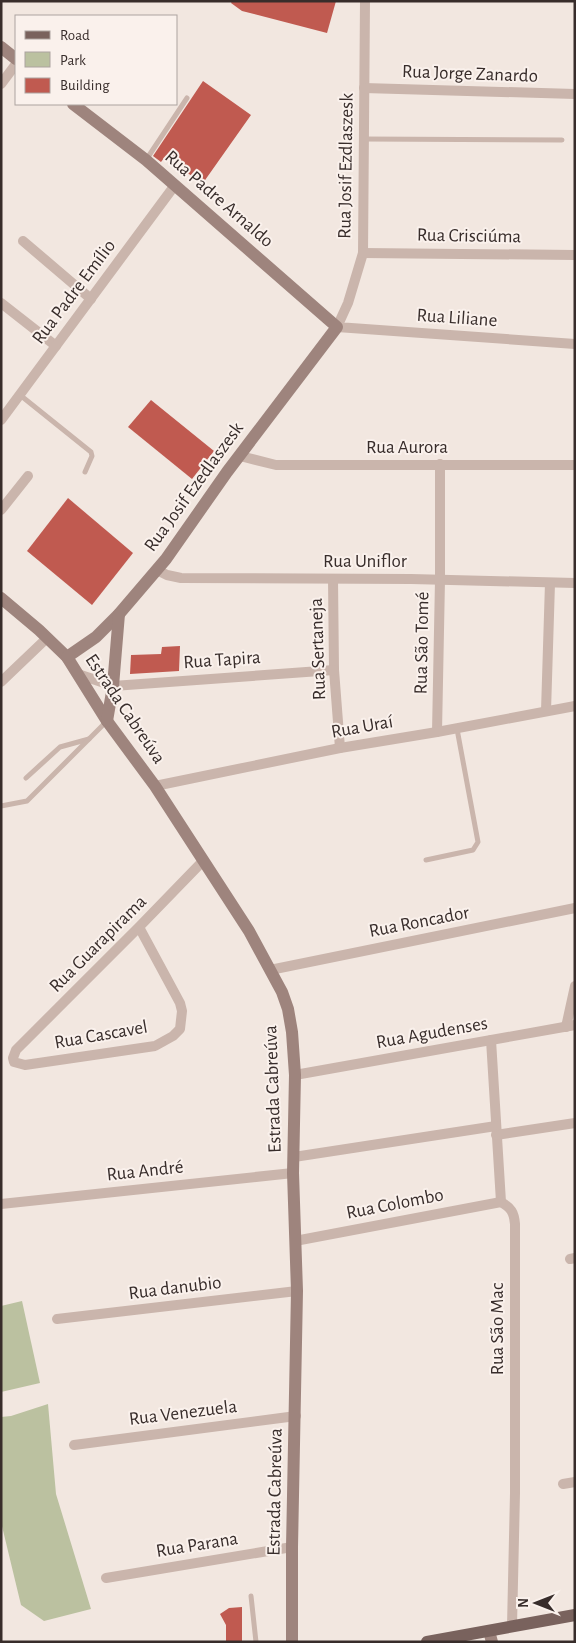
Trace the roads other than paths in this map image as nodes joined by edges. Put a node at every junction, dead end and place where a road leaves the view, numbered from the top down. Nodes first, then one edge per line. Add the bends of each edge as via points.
1 (364, 1) edge
2 (1, 47) edge
3 (15, 58) edge
4 (15, 65) edge
5 (1, 84) edge
6 (364, 88) junction
7 (575, 94) edge
8 (187, 98) dead end
9 (74, 105) edge
10 (363, 139) junction
11 (562, 140) dead end
12 (146, 160) junction
13 (176, 185) junction
14 (22, 241) dead end
15 (363, 253) junction
16 (575, 255) edge
17 (91, 299) junction
18 (1, 303) edge
19 (337, 327) junction
20 (575, 344) edge
21 (56, 346) junction
22 (20, 395) junction
23 (5, 407) edge
24 (1, 420) edge
25 (240, 456) junction
26 (440, 464) junction
27 (575, 466) edge
28 (85, 472) dead end
29 (28, 476) dead end
30 (1, 510) edge
31 (157, 570) junction
32 (333, 579) junction
33 (440, 580) junction
34 (550, 583) junction
35 (575, 583) edge
36 (1, 598) edge
37 (119, 614) junction
38 (47, 638) junction
39 (68, 657) junction
40 (334, 670) junction
41 (78, 674) junction
42 (1, 682) edge
43 (113, 686) junction
44 (575, 707) edge
45 (546, 711) junction
46 (107, 721) junction
47 (456, 728) junction
48 (437, 732) junction
49 (89, 739) junction
50 (340, 748) junction
51 (26, 778) dead end
52 (155, 786) junction
53 (1, 806) edge
54 (426, 860) dead end
55 (203, 861) junction
56 (575, 908) edge
57 (140, 927) junction
58 (270, 970) junction
59 (575, 986) edge
60 (570, 1026) edge
61 (491, 1040) junction
62 (16, 1050) joint
63 (295, 1075) junction
64 (575, 1123) edge
65 (496, 1131) junction
66 (294, 1157) junction
67 (293, 1173) junction
68 (501, 1202) junction
69 (1, 1204) edge
70 (295, 1241) junction
71 (297, 1291) junction
72 (57, 1319) dead end
73 (296, 1416) junction
74 (74, 1445) dead end
75 (575, 1482) edge
76 (564, 1484) dead end
77 (292, 1547) junction
78 (106, 1578) dead end
79 (251, 1596) dead end
80 (575, 1615) edge
81 (512, 1626) junction
82 (490, 1637) edge
83 (256, 1642) edge
84 (292, 1642) edge
85 (427, 1642) edge

1 - 6 street, Rua Josif Ezdlaszesk
2 - 3 main road
4 - 5 street
6 - 7 street, Rua Jorge Zanardo
6 - 10 street, Rua Josif Ezdlaszesk
8 - 12 lane
9 - 12 main road, Rua Padre Arnaldo
10 - 11 lane
10 - 15 street, Rua Josif Ezdlaszesk
12 - 13 main road, Rua Padre Arnaldo
13 - 17 street, Rua Padre Emílio
13 - 19 main road, Rua Padre Arnaldo
14 - 17 street
15 - 16 street, Rua Crisciúma
15 - 19 street, Rua Josif Ezdlaszesk
17 - 21 street, Rua Padre Emílio
18 - 21 street
19 - 20 street, Rua Liliane
19 - 25 main road, Rua Josif Ezedlaszesk
21 - 22 street, Rua Padre Emílio
22 - 23 street, Rua Padre Emílio
22 - 28 lane via 91,452
23 - 24 street, Rua Padre Emílio
25 - 26 street, Rua Aurora via 276,465
25 - 31 main road, Rua Josif Ezedlaszesk
26 - 27 street, Rua Aurora
26 - 33 street, Rua São Tomé
29 - 30 street
31 - 32 street, Rua Uniflor via 167,576 181,578
31 - 37 main road, Rua Josif Ezedlaszesk
32 - 33 street, Rua Uniflor
32 - 40 street, Rua Sertaneja
33 - 34 street, Rua Uniflor
33 - 48 street, Rua São Tomé
34 - 35 street, Rua Uniflor
34 - 45 street
36 - 38 main road, Estrada Cabreúva
37 - 39 main road, Rua Josif Ezedlaszesk via 96,637
37 - 43 main road
38 - 39 main road, Estrada Cabreúva
38 - 42 street
39 - 41 main road, Estrada Cabreúva
40 - 43 street, Rua Tapira
40 - 50 street, Rua Sertaneja
41 - 43 street
41 - 46 main road, Estrada Cabreúva
43 - 46 main road
44 - 45 street, Rua Uraí
45 - 47 street, Rua Uraí
46 - 49 lane
46 - 52 main road, Estrada Cabreúva
47 - 48 street, Rua Uraí
47 - 54 lane via 478,842 474,850
48 - 50 street, Rua Uraí
49 - 51 lane via 60,747
49 - 53 lane via 27,801
50 - 52 street, Rua Uraí
52 - 55 main road, Estrada Cabreúva
55 - 57 street, Rua Guarapirama
55 - 58 main road, Estrada Cabreúva
56 - 58 street, Rua Roncador
57 - 62 street, Rua Guarapirama
57 - 62 street, Rua Cascavel via 180,1003 182,1020 174,1036 155,1046 25,1065 14,1062
58 - 63 main road, Estrada Cabreúva via 288,1008
59 - 60 street
60 - 61 street, Rua Agudenses
61 - 63 street, Rua Agudenses
61 - 65 street
63 - 66 main road, Estrada Cabreúva
64 - 65 street
65 - 66 street
65 - 68 street
66 - 67 main road, Estrada Cabreúva
67 - 69 street, Rua André
67 - 70 main road, Estrada Cabreúva
68 - 70 street, Rua Colombo
68 - 81 street, Rua São Mac via 514,1213 515,1224
70 - 71 main road, Estrada Cabreúva
71 - 72 street, Rua danubio
71 - 73 main road, Estrada Cabreúva
73 - 74 street, Rua Venezuela
73 - 77 main road, Estrada Cabreúva
75 - 76 street
77 - 78 street, Rua Parana
77 - 84 main road, Estrada Cabreúva
79 - 83 lane
80 - 81 main road
81 - 82 main road
82 - 85 main road

